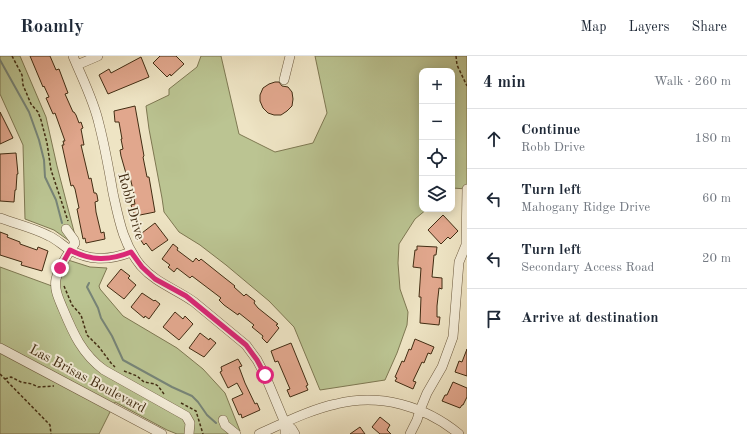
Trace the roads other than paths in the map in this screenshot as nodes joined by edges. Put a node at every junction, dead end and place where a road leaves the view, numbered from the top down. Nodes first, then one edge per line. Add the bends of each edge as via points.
1 (98, 56) edge
2 (290, 56) edge
3 (75, 60) edge
4 (284, 80) dead end
5 (467, 189) edge
6 (0, 218) edge
7 (68, 226) road end
8 (70, 250) junction
9 (131, 252) junction
10 (0, 348) edge
11 (420, 410) junction
12 (223, 420) dead end
13 (285, 423) junction
14 (162, 434) edge
15 (189, 434) edge
16 (236, 434) edge
17 (259, 434) edge
18 (286, 434) edge
19 (295, 434) edge
20 (410, 434) edge
21 (459, 434) edge

1 - 3 street
2 - 4 street
3 - 9 street, Robb Drive via 97,116 119,222
5 - 11 street via 466,245 460,262 453,337
6 - 8 street via 44,233
7 - 8 street via 75,243
8 - 9 street via 83,256 101,259 115,258
8 - 15 street via 56,280 57,294 75,338 85,352 112,375 186,416 190,424
9 - 13 street, Robb Drive via 155,279 186,296 251,351 265,375
10 - 14 street, Las Brisas Boulevard
11 - 13 street via 385,401 352,401 323,408
11 - 20 street
11 - 21 street via 436,417
12 - 16 street
13 - 17 street
13 - 18 street, Robb Drive
13 - 19 street, Robb Drive

